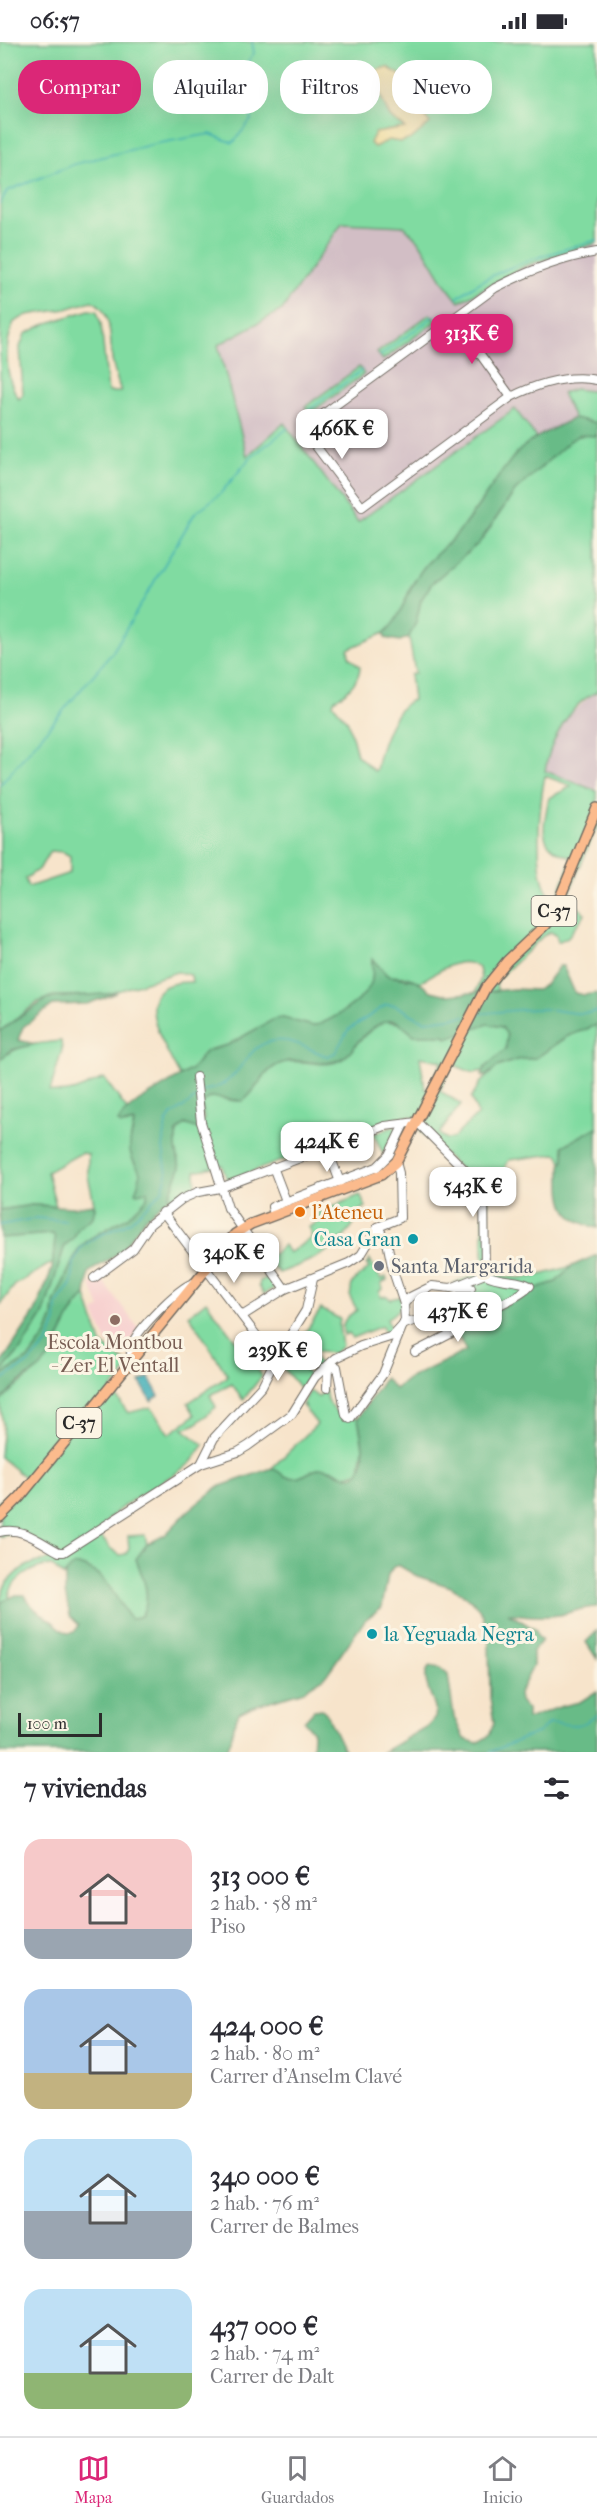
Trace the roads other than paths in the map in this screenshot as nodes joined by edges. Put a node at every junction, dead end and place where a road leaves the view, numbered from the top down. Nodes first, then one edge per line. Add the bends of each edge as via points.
1 (597, 252) edge
2 (454, 318) junction
3 (597, 380) edge
4 (511, 397) junction
5 (597, 808) edge
6 (196, 1077) dead end
7 (419, 1118) junction
8 (404, 1124) junction
9 (411, 1133) junction
10 (327, 1148) junction
11 (396, 1162) junction
12 (273, 1167) junction
13 (340, 1182) junction
14 (220, 1188) junction
15 (286, 1201) junction
16 (164, 1212) junction
17 (274, 1215) junction
18 (378, 1227) junction
19 (242, 1228) junction
20 (206, 1268) junction
21 (485, 1274) junction
22 (94, 1278) dead end
23 (313, 1279) junction
24 (451, 1288) junction
25 (471, 1288) dead end
26 (285, 1289) junction
27 (404, 1304) junction
28 (485, 1313) junction
29 (242, 1316) junction
30 (403, 1325) junction
31 (415, 1352) dead end
32 (275, 1360) junction
33 (326, 1368) junction
34 (327, 1388) dead end
35 (201, 1464) junction
36 (0, 1517) edge
37 (0, 1532) edge

1 - 2 street via 523,273
2 - 4 street
2 - 4 street via 303,429 362,507
3 - 4 street via 561,379
5 - 7 main road, C-37 via 554,912 499,969 481,994
6 - 14 street via 201,1122
7 - 8 street
7 - 9 main road, C-37
7 - 21 street via 484,1189
8 - 9 street
8 - 10 street via 385,1126
8 - 13 street via 383,1163
9 - 11 main road, C-37
10 - 12 street
10 - 13 street
11 - 17 main road, C-37 via 369,1180
11 - 18 street via 400,1218
12 - 14 street
12 - 15 street
13 - 15 street
14 - 16 street via 198,1192
14 - 19 street
15 - 17 street via 272,1207
16 - 20 street
16 - 22 street via 143,1232 134,1249
17 - 19 main road, C-37
18 - 23 street via 361,1255
18 - 27 street via 387,1242
19 - 20 main road, C-37
19 - 26 street
20 - 29 street
20 - 36 main road, C-37
21 - 24 street
21 - 28 street via 530,1286
23 - 26 street
23 - 32 street via 306,1310
24 - 25 street
24 - 27 street via 432,1286
26 - 29 street
27 - 30 street
28 - 30 street via 436,1316
28 - 31 street
29 - 32 street
30 - 33 street via 393,1336 349,1351
30 - 33 street via 383,1374 350,1419 337,1367
32 - 35 street via 262,1386 214,1438
33 - 34 street
33 - 35 street via 307,1388 292,1414 238,1452
35 - 37 street via 64,1552 22,1532

